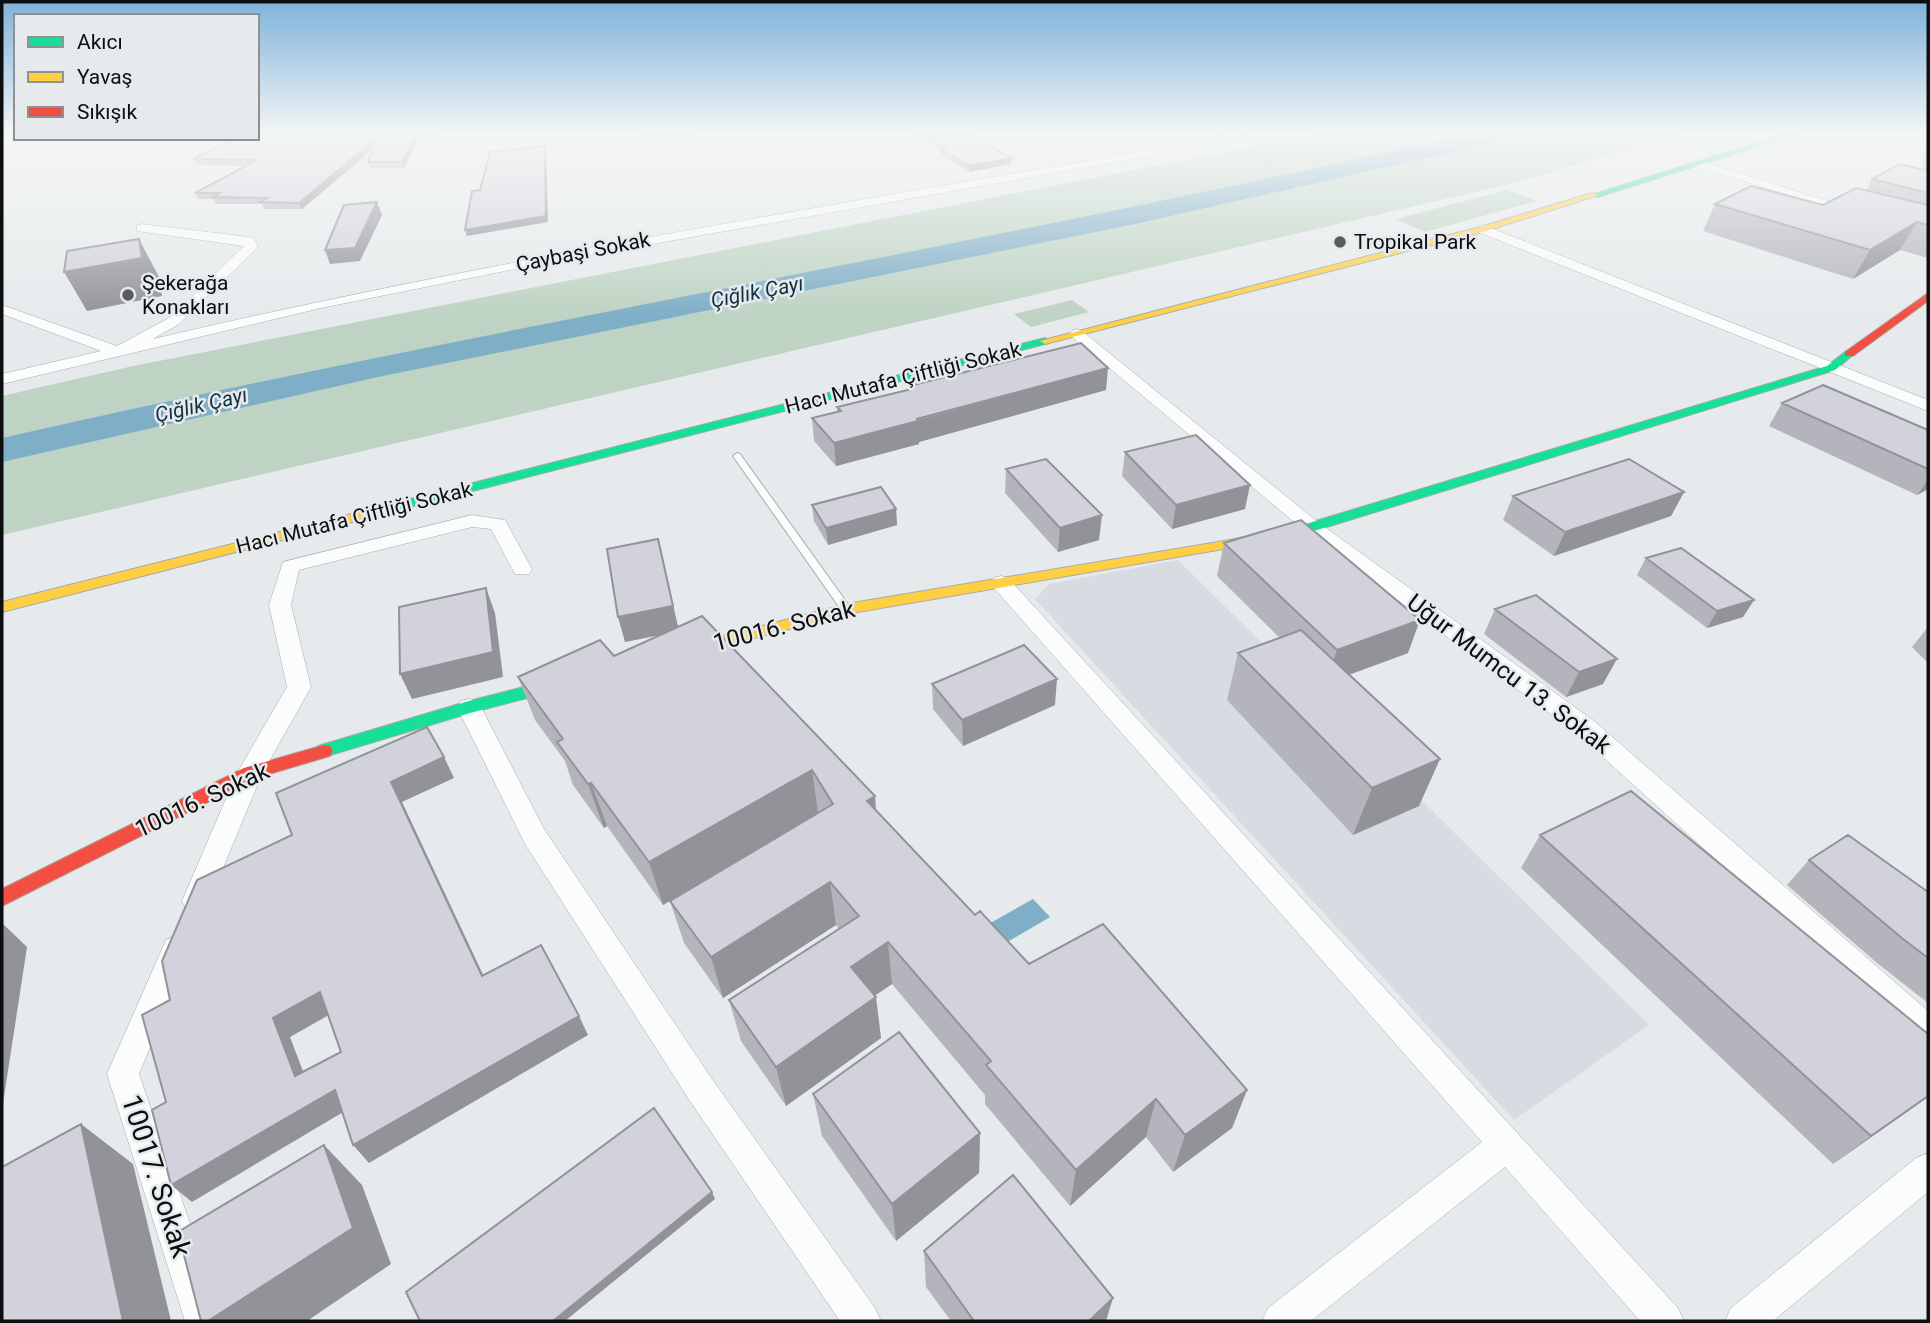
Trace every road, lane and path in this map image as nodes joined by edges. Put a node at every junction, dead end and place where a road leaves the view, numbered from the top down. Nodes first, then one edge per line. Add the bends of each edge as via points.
1 (916, 194) edge
2 (1600, 194) edge
3 (1797, 194) edge
4 (1867, 215) edge
5 (142, 228) dead end
6 (1483, 229) junction
7 (1928, 296) edge
8 (2, 309) edge
9 (1077, 334) junction
10 (118, 352) junction
11 (1831, 368) junction
12 (2, 379) edge
13 (1928, 407) edge
14 (737, 456) dead end
15 (1312, 527) junction
16 (290, 566) joint
17 (522, 569) dead end
18 (1001, 583) junction
19 (2, 607) edge
20 (846, 609) junction
21 (671, 655) edge
22 (577, 679) edge
23 (469, 707) junction
24 (250, 773) junction
25 (2, 898) edge
26 (1928, 1031) edge
27 (1506, 1145) junction
28 (1928, 1170) edge
29 (205, 1321) edge
30 (862, 1321) edge
31 (1281, 1321) edge
32 (1665, 1321) edge
33 (1744, 1321) edge

1 - 10 street, Çaybaşi Sokak via 545,259 321,304
2 - 6 street, Hacı Mutafa Çiftliği Sokak
3 - 4 street
5 - 10 street via 249,241 251,247 174,321
6 - 9 street, Hacı Mutafa Çiftliği Sokak
6 - 11 street
7 - 11 street, 10016. Sokak
8 - 10 street
9 - 15 street, Uğur Mumcu 13. Sokak
9 - 19 street, Hacı Mutafa Çiftliği Sokak
10 - 12 street, Çaybaşi Sokak
11 - 13 street
11 - 15 street, 10016. Sokak
14 - 20 lane
15 - 18 street, 10016. Sokak
15 - 26 street, Uğur Mumcu 13. Sokak via 1585,727
16 - 17 street via 472,521 499,524
16 - 24 street, 10017. Sokak via 280,605 299,687
18 - 20 street, 10016. Sokak
18 - 27 street
20 - 21 street, 10016. Sokak
22 - 23 street, 10016. Sokak
23 - 24 street, 10016. Sokak
23 - 30 street via 534,836 701,1090
24 - 25 street, 10016. Sokak
24 - 29 street, 10017. Sokak via 123,1074
27 - 31 street
27 - 32 street
28 - 33 street

